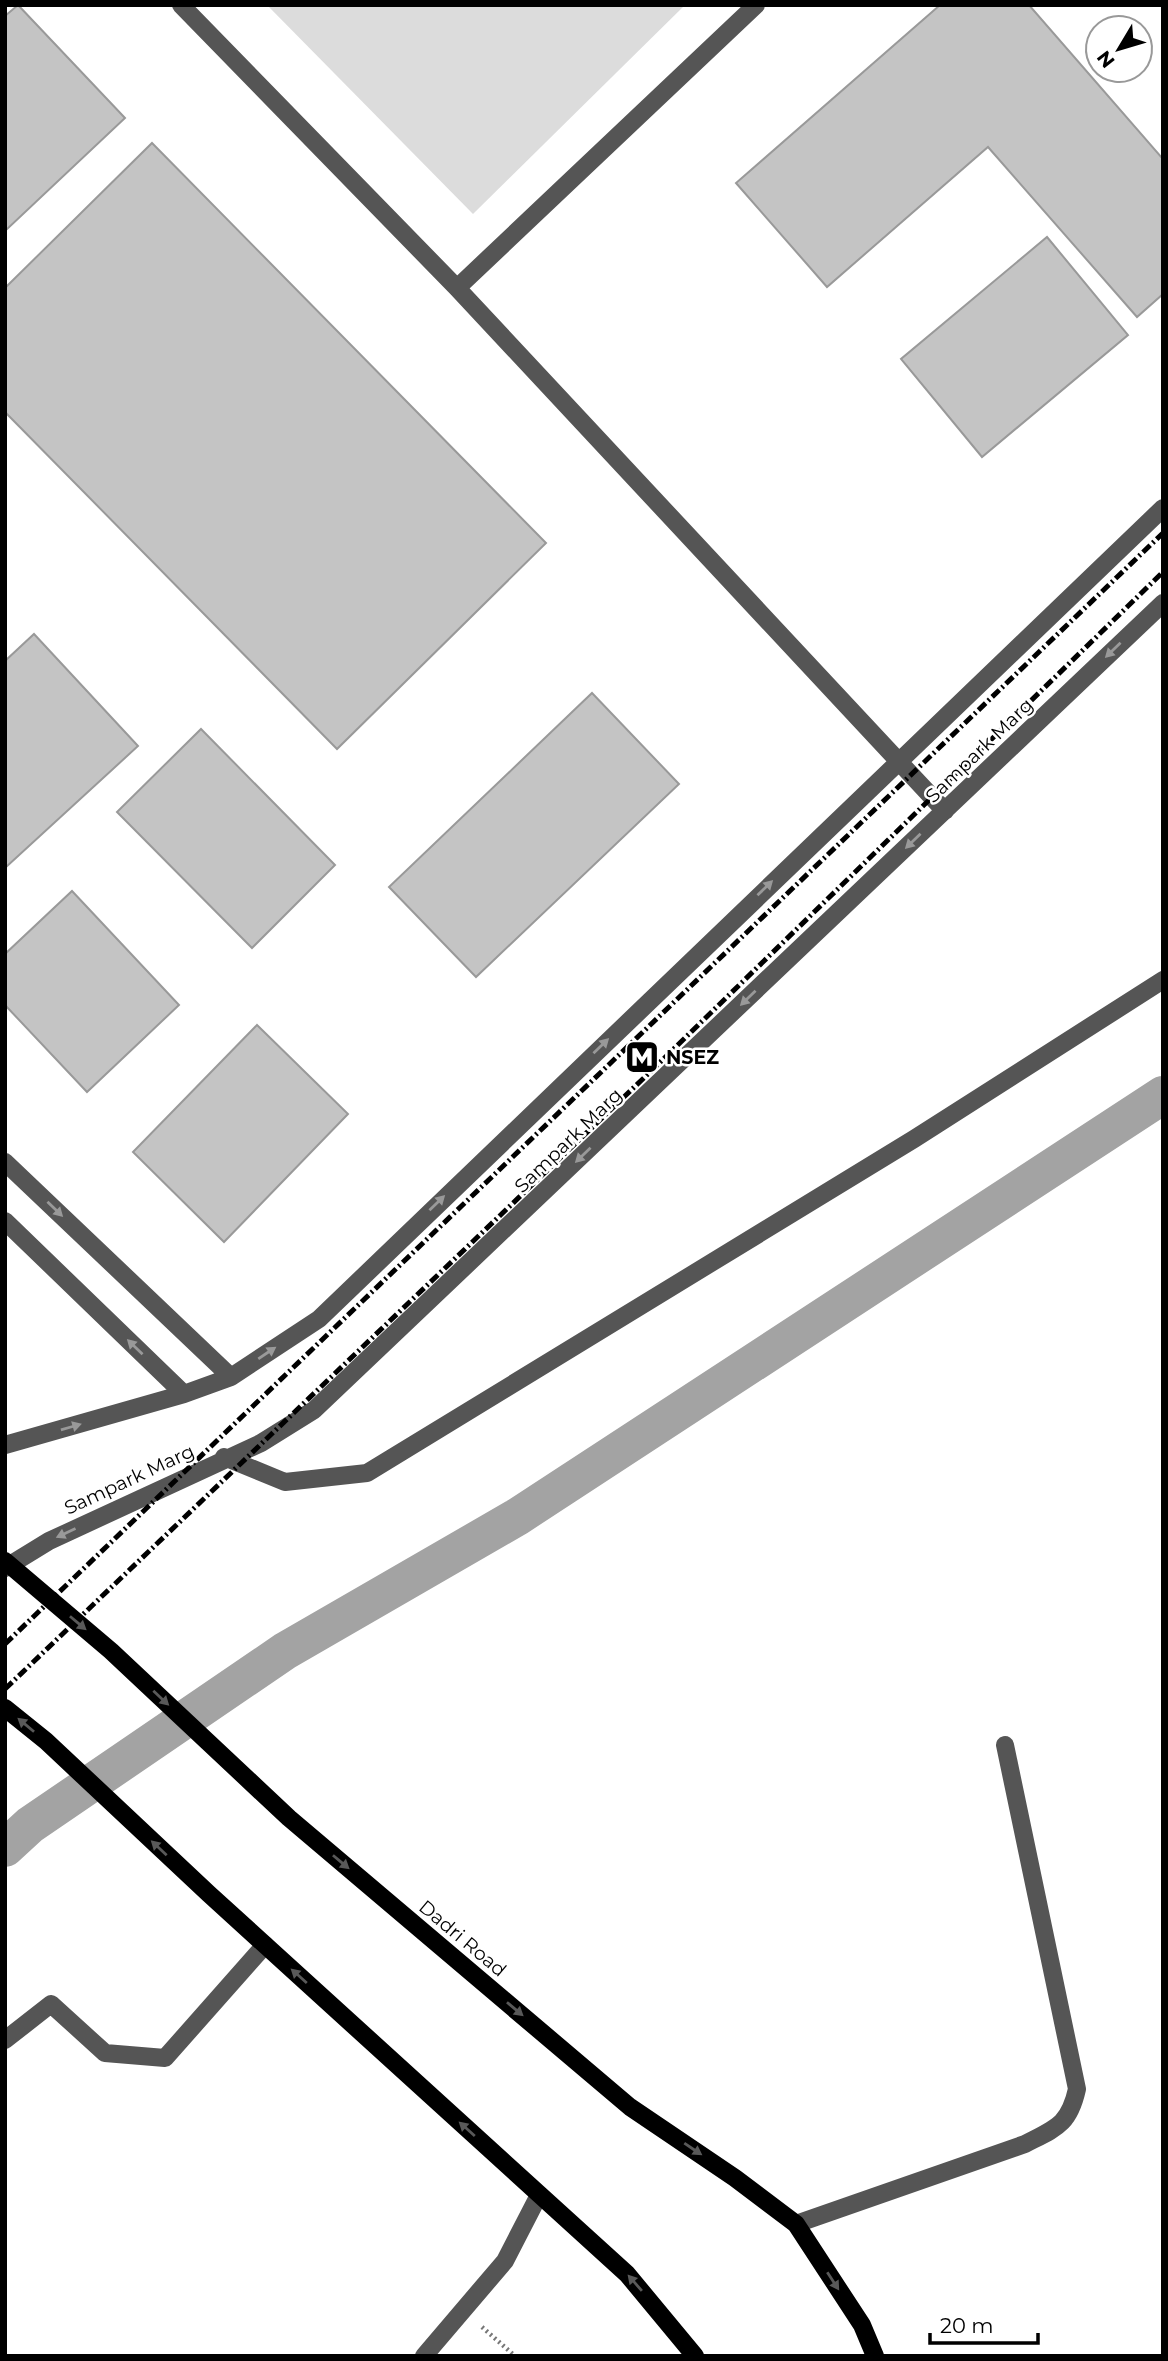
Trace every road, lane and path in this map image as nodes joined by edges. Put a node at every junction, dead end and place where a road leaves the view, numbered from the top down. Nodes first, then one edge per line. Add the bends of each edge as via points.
1 (181, 5) edge
2 (756, 5) edge
3 (457, 288) junction
4 (1163, 508) edge
5 (1163, 603) edge
6 (896, 761) junction
7 (945, 811) junction
8 (1163, 980) edge
9 (5, 1162) edge
10 (5, 1221) edge
11 (231, 1377) junction
12 (184, 1394) junction
13 (5, 1446) edge
14 (225, 1457) junction
15 (6, 1564) edge
16 (5, 1708) edge
17 (1005, 1745) dead end
18 (264, 1945) junction
19 (5, 2040) edge
20 (539, 2195) junction
21 (796, 2224) junction
22 (463, 2310) junction
23 (424, 2356) edge
24 (515, 2356) edge
25 (695, 2356) edge
26 (875, 2356) edge

1 - 3 street
2 - 3 street
3 - 6 street
4 - 6 street
5 -> 7 street, Sampark Marg
6 - 7 street
11 -> 6 street via 319,1319
7 -> 14 street, Sampark Marg via 314,1410 261,1443
8 - 14 street via 914,1139 368,1473 285,1482
9 -> 11 street
12 -> 10 street
11 - 12 street
13 -> 12 street
14 -> 15 street, Sampark Marg
15 -> 21 main road, Dadri Road via 111,1651 289,1818 630,2106
18 -> 16 main road
17 - 21 street via 1077,2089 1071,2113 1057,2127 1025,2144
18 - 19 street via 165,2058 105,2053 51,2004
20 -> 18 main road
20 - 22 street via 505,2261
25 -> 20 main road via 627,2274
21 -> 26 main road, Dadri Road via 862,2325
22 - 23 street
22 - 24 path

